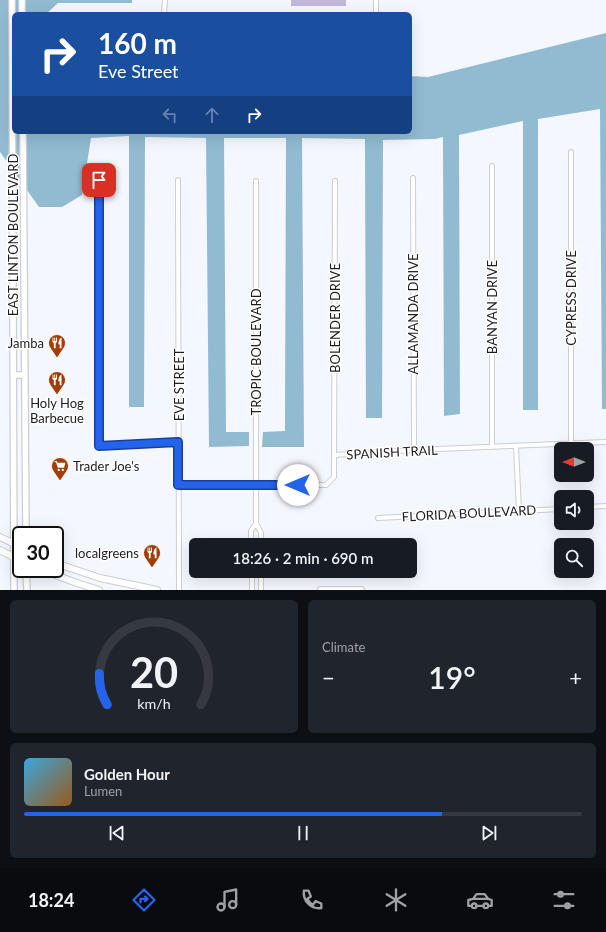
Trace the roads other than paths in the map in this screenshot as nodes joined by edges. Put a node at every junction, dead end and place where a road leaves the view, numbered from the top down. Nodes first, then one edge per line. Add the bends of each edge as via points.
1 (12, 0) edge
2 (22, 0) edge
3 (164, 0) edge
4 (376, 0) edge
5 (12, 12) edge
6 (22, 12) edge
7 (164, 12) edge
8 (376, 12) edge
9 (13, 134) edge
10 (23, 134) edge
11 (571, 152) dead end
12 (492, 166) dead end
13 (413, 178) dead end
14 (99, 180) dead end
15 (178, 180) dead end
16 (256, 181) dead end
17 (335, 181) dead end
18 (13, 375) junction
19 (25, 375) junction
20 (178, 442) junction
21 (571, 442) edge
22 (606, 442) edge
23 (594, 443) edge
24 (554, 445) edge
25 (516, 446) junction
26 (492, 447) junction
27 (414, 450) junction
28 (334, 456) junction
29 (178, 485) junction
30 (256, 485) junction
31 (606, 506) edge
32 (594, 507) edge
33 (554, 509) edge
34 (519, 511) junction
35 (378, 518) dead end
36 (256, 522) junction
37 (14, 526) edge
38 (26, 526) edge
39 (0, 537) edge
40 (251, 538) edge
41 (261, 538) edge
42 (12, 543) edge
43 (0, 550) edge
44 (12, 556) edge
45 (64, 565) edge
46 (14, 578) edge
47 (26, 578) edge
48 (63, 578) edge
49 (252, 578) edge
50 (261, 578) edge
51 (14, 590) edge
52 (27, 590) edge
53 (99, 590) edge
54 (157, 590) edge
55 (179, 590) edge
56 (252, 590) edge
57 (261, 590) edge
58 (321, 590) edge
59 (361, 590) edge

1 - 5 main road, EAST LINTON BOULEVARD
2 - 6 main road
3 - 7 street
4 - 8 street
9 - 18 main road, EAST LINTON BOULEVARD
10 - 19 main road, EAST LINTON BOULEVARD
11 - 21 street, CYPRESS DRIVE
12 - 26 street, BANYAN DRIVE
13 - 27 street, ALLAMANDA DRIVE
14 - 20 street via 99,446
15 - 20 street, EVE STREET
16 - 30 street, TROPIC BOULEVARD
17 - 28 street, BOLENDER DRIVE
18 - 19 main road
18 - 37 main road, EAST LINTON BOULEVARD
19 - 38 main road, EAST LINTON BOULEVARD
20 - 29 street, EVE STREET
22 - 23 street, SPANISH TRAIL
24 - 25 street, SPANISH TRAIL
25 - 26 street, SPANISH TRAIL
25 - 34 street
26 - 27 street, SPANISH TRAIL
27 - 28 street, SPANISH TRAIL
28 - 30 street, SPANISH TRAIL via 334,477 326,485
29 - 30 street, SPANISH TRAIL
29 - 55 street, EVE STREET
30 - 36 street, TROPIC BOULEVARD
31 - 32 street
33 - 34 street, FLORIDA BOULEVARD
34 - 35 street, FLORIDA BOULEVARD
36 - 40 street, TROPIC BOULEVARD via 251,531
36 - 41 street, TROPIC BOULEVARD
39 - 42 main road
43 - 44 main road
45 - 54 main road via 100,578
46 - 51 main road, EAST LINTON BOULEVARD
47 - 52 main road
48 - 53 main road
49 - 56 street
50 - 57 street
58 - 59 main road

